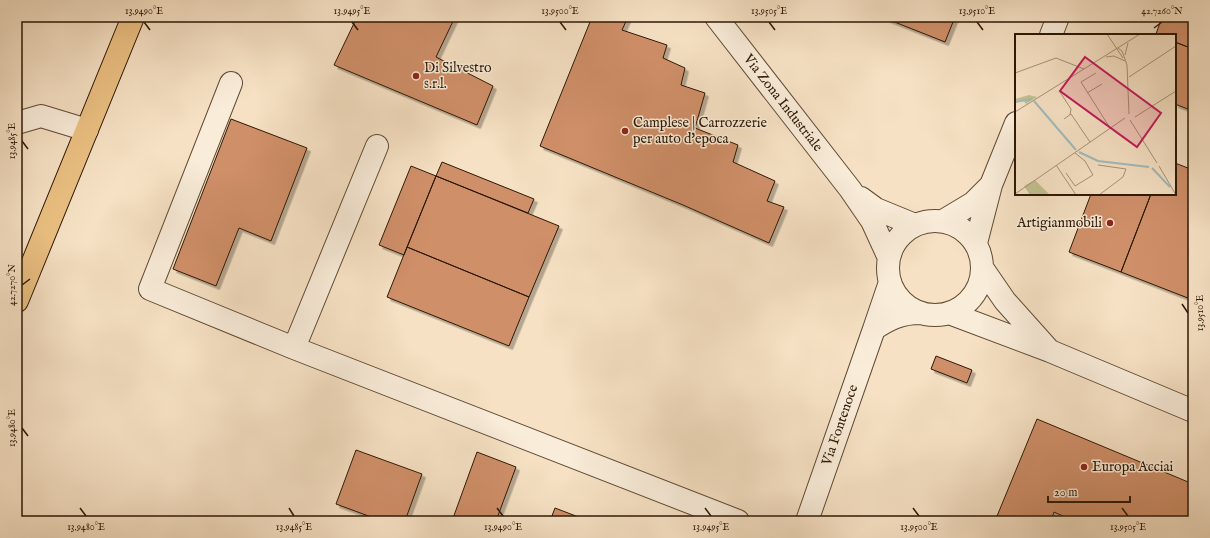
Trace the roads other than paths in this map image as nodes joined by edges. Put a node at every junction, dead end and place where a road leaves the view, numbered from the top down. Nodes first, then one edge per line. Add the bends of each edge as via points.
1 (133, 17) edge
2 (716, 17) edge
3 (1058, 17) edge
4 (1051, 34) edge
5 (230, 83) dead end
6 (17, 123) edge
7 (1015, 126) edge
8 (87, 130) junction
9 (377, 146) dead end
10 (992, 185) junction
11 (850, 189) junction
12 (944, 221) junction
13 (915, 225) junction
14 (976, 243) junction
15 (889, 258) junction
16 (983, 269) junction
17 (890, 282) junction
18 (17, 301) edge
19 (920, 313) junction
20 (948, 313) junction
21 (874, 329) junction
22 (294, 348) junction
23 (1050, 351) junction
24 (1193, 411) edge
25 (738, 521) edge
26 (807, 521) edge

1 - 8 main road
2 - 11 street, Via Zona Industriale
3 - 4 street
5 - 22 street via 150,289
6 - 8 street via 41,116
7 - 10 street
8 - 18 main road
9 - 22 street
10 - 12 street via 973,203
10 - 14 street
11 - 13 street, Via Zona Industriale via 876,209
11 - 15 street, Via Zona Industriale via 872,221
12 - 13 street via 929,221
12 - 14 street via 967,233
13 - 15 street via 894,244
14 - 16 street
15 - 17 street
16 - 20 street via 980,284 973,297 962,307
16 - 23 street via 1005,301
17 - 19 street via 907,306
17 - 21 street, Via Fontenoce
19 - 20 street
19 - 21 street via 905,313 893,317
20 - 23 street
21 - 26 street, Via Fontenoce
22 - 25 street
23 - 24 street

